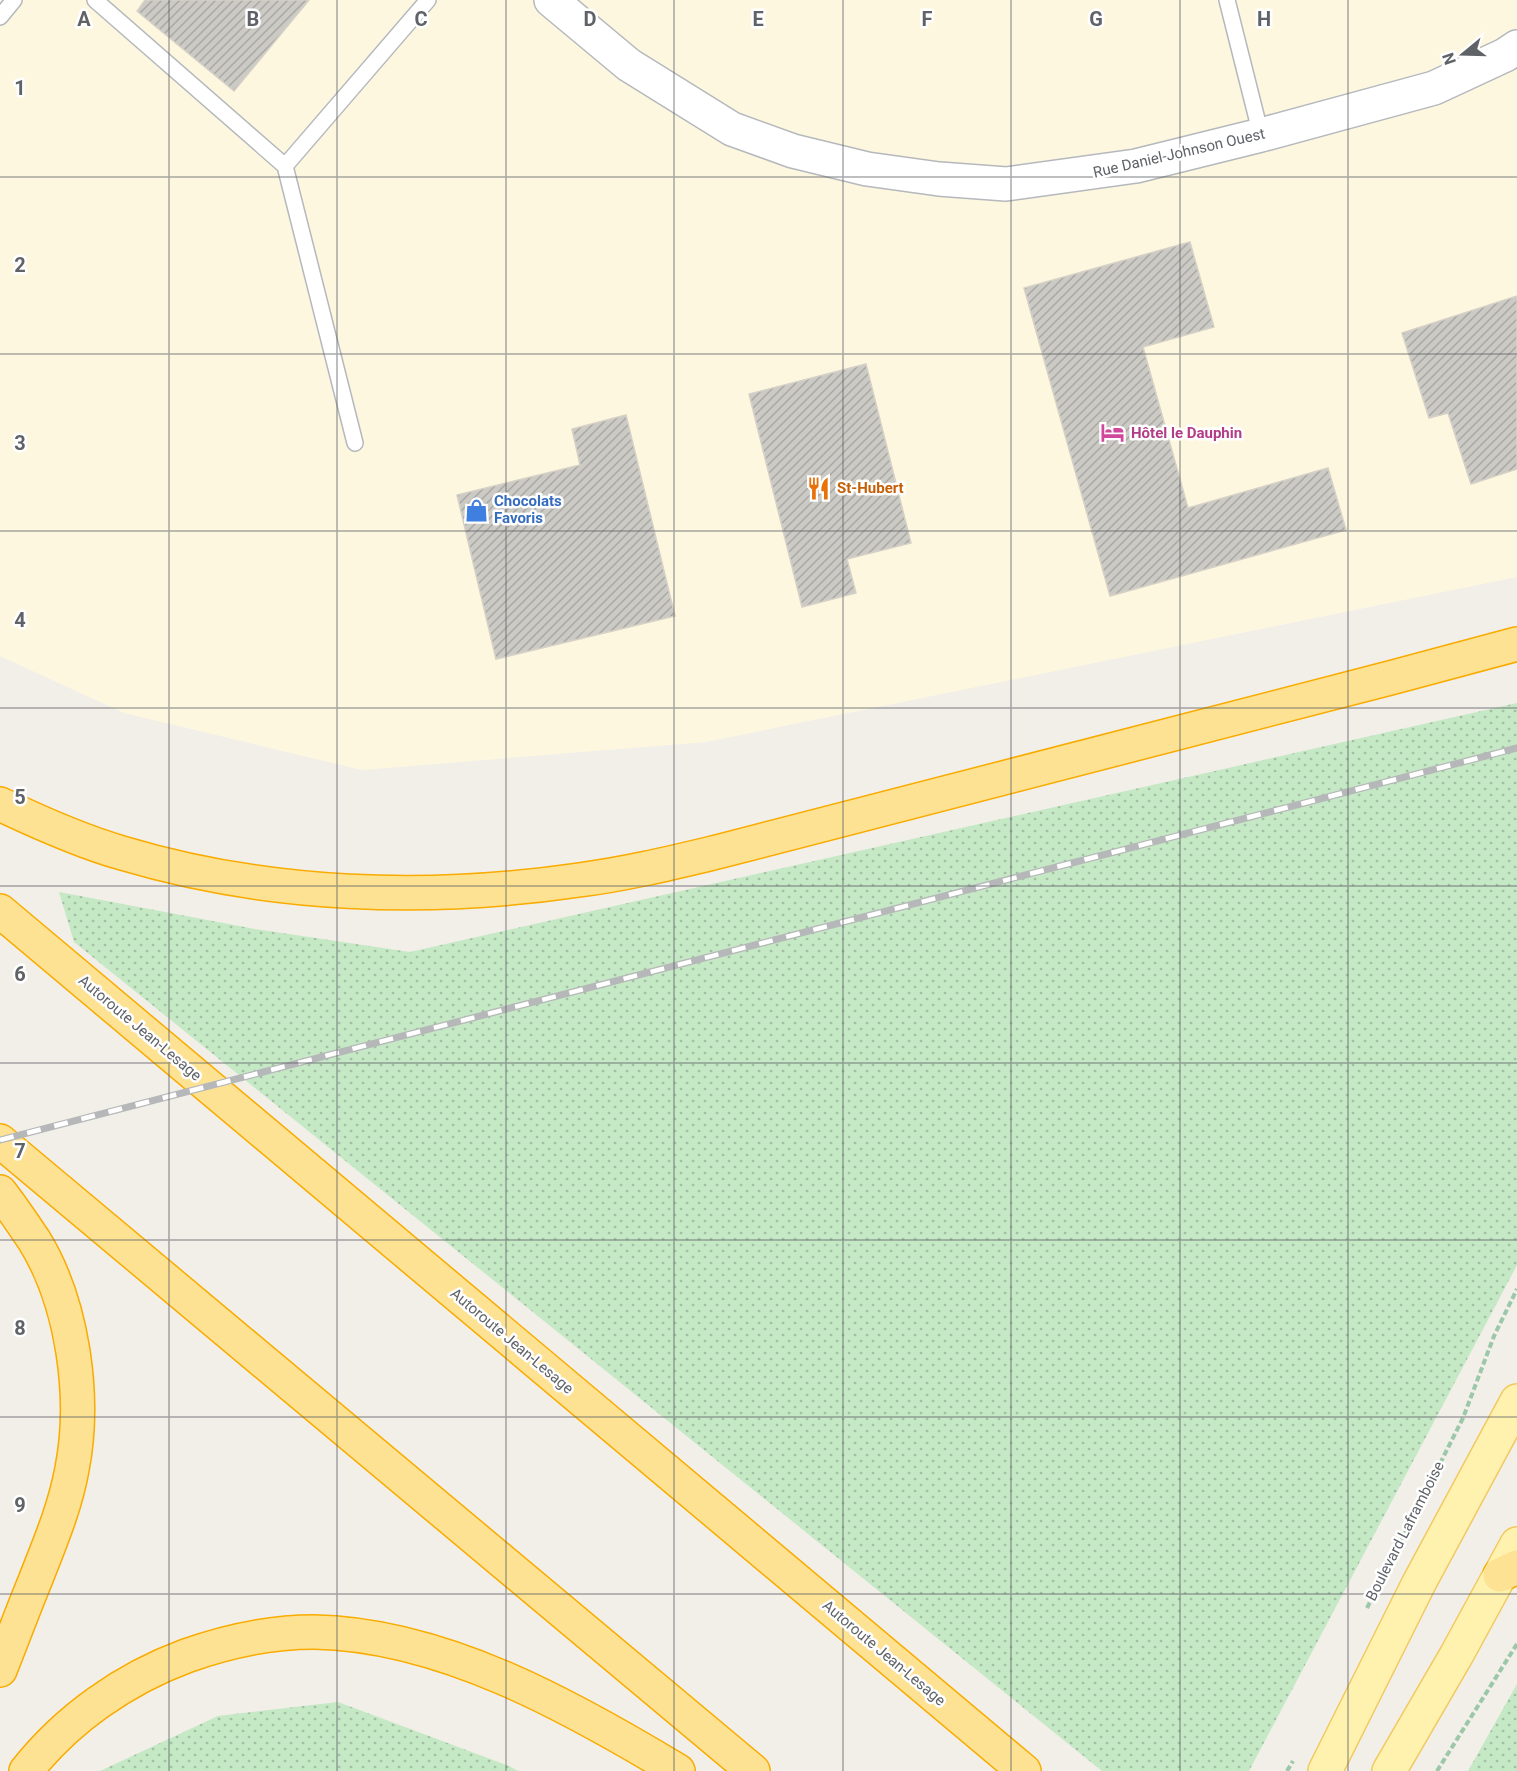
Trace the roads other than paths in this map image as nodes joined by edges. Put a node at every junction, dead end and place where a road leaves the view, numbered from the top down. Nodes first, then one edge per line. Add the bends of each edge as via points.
1 (14, 0) edge
2 (95, 0) edge
3 (428, 0) edge
4 (551, 0) edge
5 (1227, 0) edge
6 (0, 17) edge
7 (1517, 47) edge
8 (1261, 135) junction
9 (285, 166) junction
10 (355, 443) dead end
11 (1517, 644) edge
12 (0, 804) edge
13 (0, 910) edge
14 (0, 1141) edge
15 (0, 1191) edge
16 (1517, 1401) edge
17 (1517, 1544) edge
18 (1509, 1571) edge
19 (0, 1670) edge
20 (26, 1771) edge
21 (678, 1771) edge
22 (753, 1771) edge
23 (1024, 1771) edge
24 (1325, 1771) edge
25 (1389, 1771) edge

1 - 6 lane
2 - 9 lane
3 - 9 lane
4 - 8 street, Rue Daniel-Johnson Ouest via 629,65 732,129 793,151 867,169 1006,184 1136,166
5 - 8 lane
7 - 8 street, Rue Daniel-Johnson Ouest via 1434,88
9 - 10 lane
11 - 12 highway via 717,852 643,869 541,885 413,893 267,884 121,853 48,827
13 - 23 highway, Autoroute Jean-Lesage
14 - 22 highway
15 - 19 highway via 34,1241 59,1296 74,1356 77,1404 68,1489
16 - 24 main road
17 - 18 main road
18 - 25 main road
20 - 21 highway via 87,1711 149,1671 243,1639 314,1632 387,1641 482,1669 555,1702

